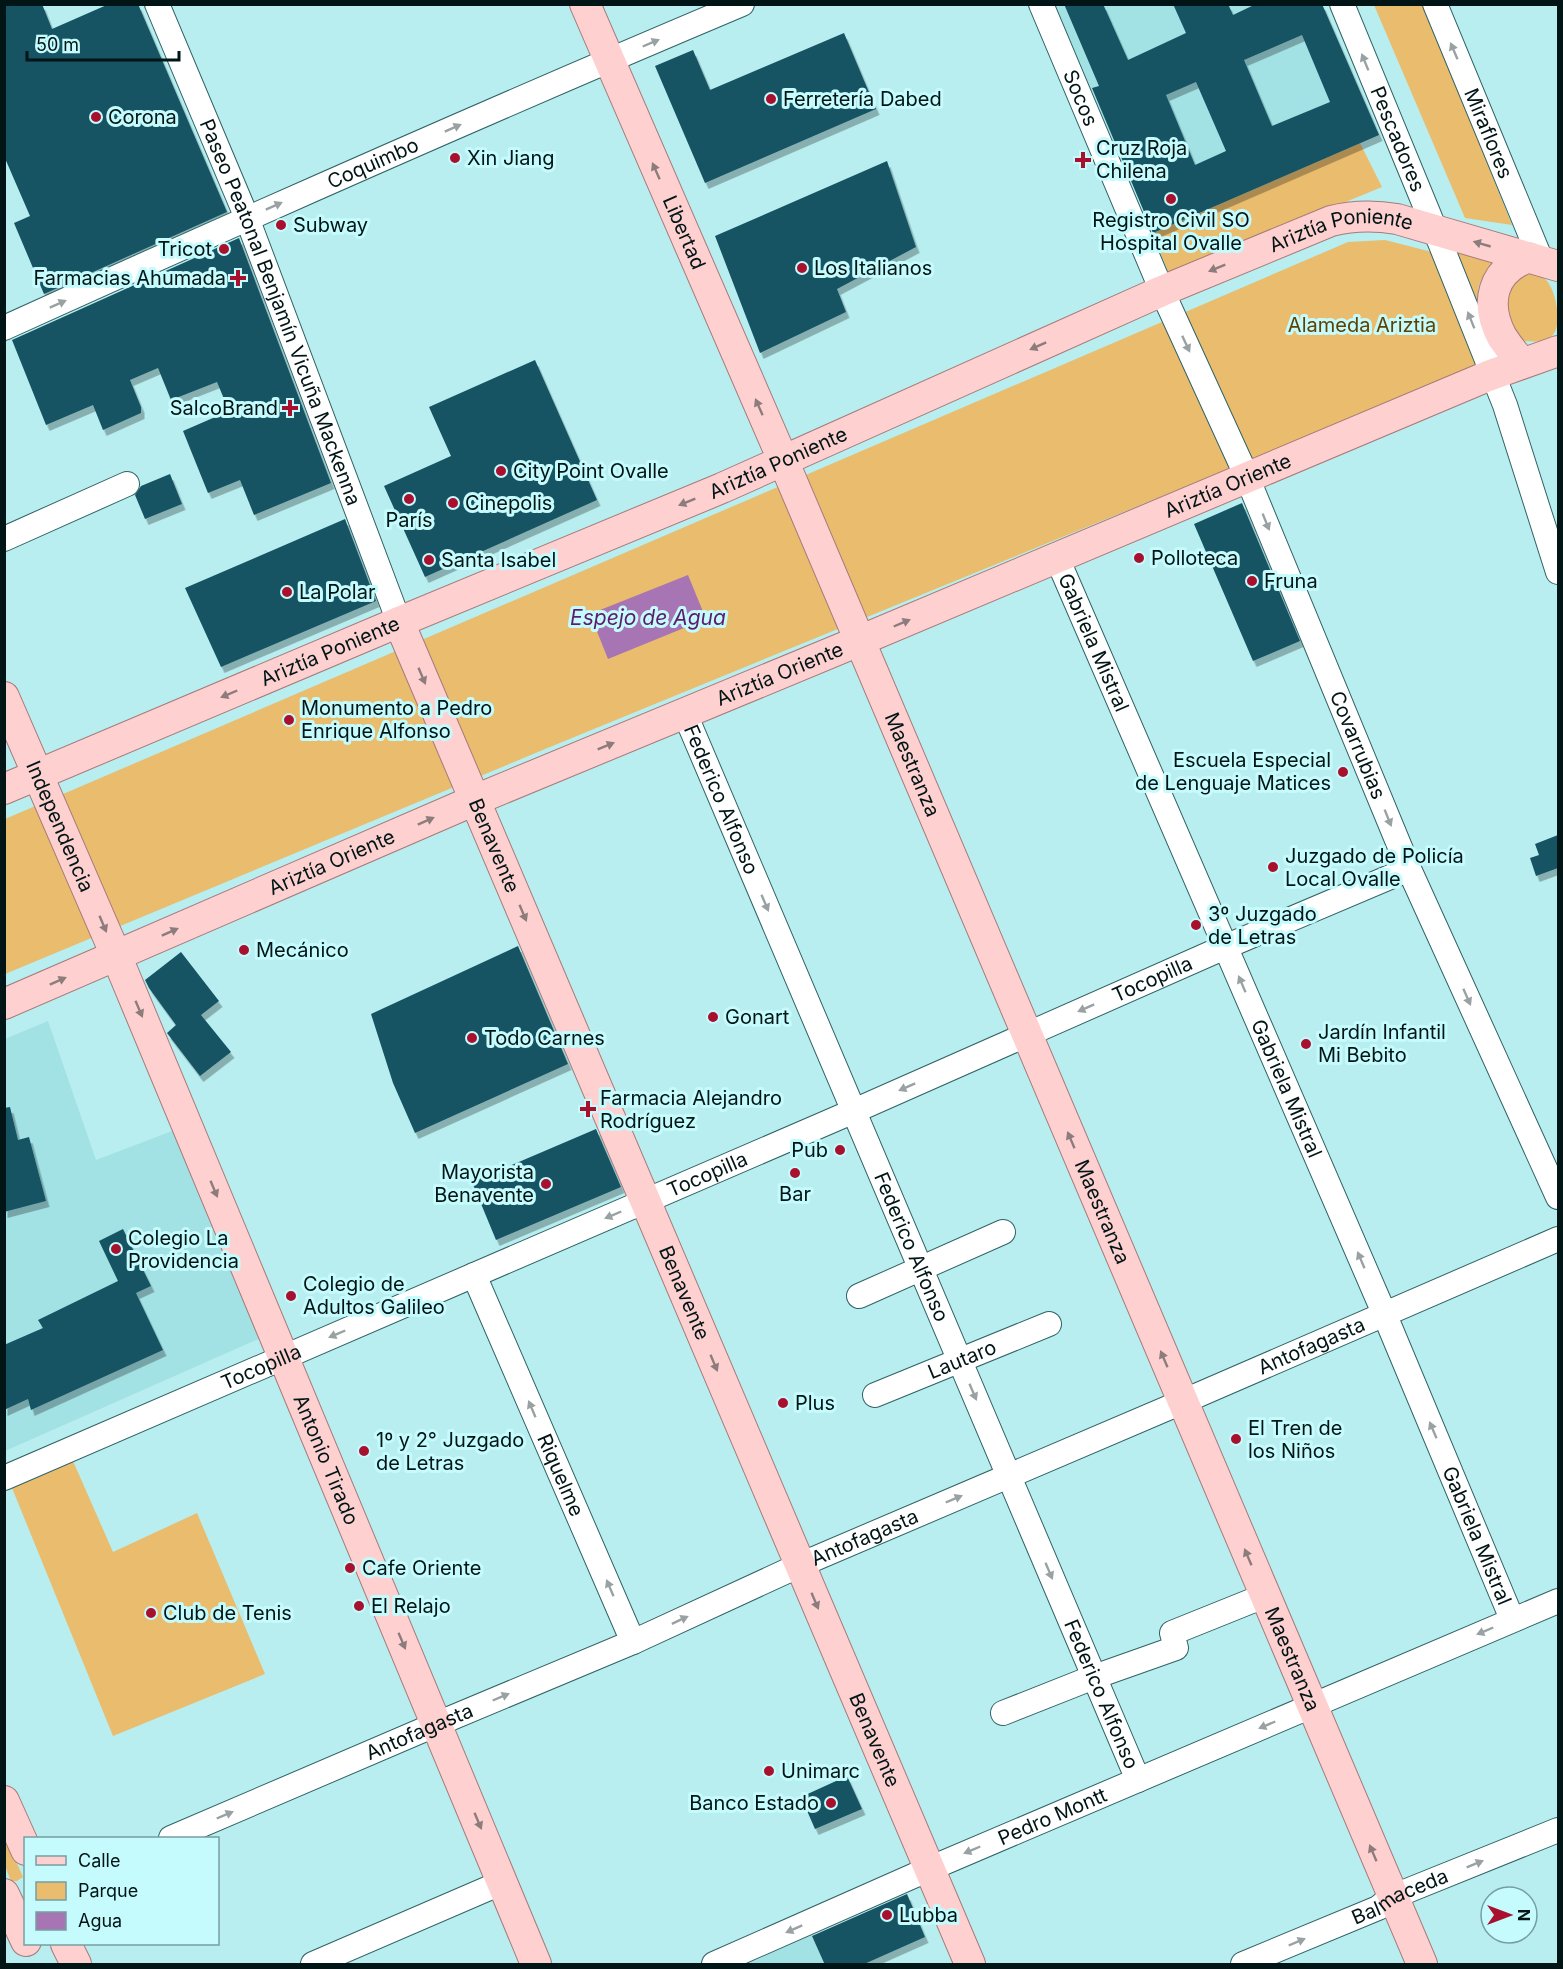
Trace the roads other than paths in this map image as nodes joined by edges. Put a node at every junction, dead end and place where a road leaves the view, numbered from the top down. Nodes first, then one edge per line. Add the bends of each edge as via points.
1 (157, 4) edge
2 (585, 4) edge
3 (742, 4) edge
4 (1041, 4) edge
5 (1342, 4) edge
6 (1435, 4) edge
7 (608, 61) junction
8 (247, 218) junction
9 (1435, 231) junction
10 (1543, 261) edge
11 (1162, 291) junction
12 (1558, 292) edge
13 (4, 328) edge
14 (1555, 347) edge
15 (1522, 363) junction
16 (1493, 374) junction
17 (783, 460) junction
18 (1247, 477) junction
19 (127, 484) dead end
20 (4, 539) edge
21 (1057, 558) junction
22 (1558, 572) edge
23 (399, 622) junction
24 (859, 641) junction
25 (4, 697) edge
26 (685, 714) junction
27 (38, 775) junction
28 (4, 789) edge
29 (475, 800) junction
30 (1409, 869) junction
31 (1225, 947) junction
32 (116, 956) junction
33 (4, 1004) edge
34 (1026, 1034) junction
35 (854, 1111) junction
36 (1558, 1197) edge
37 (645, 1201) junction
38 (1003, 1232) dead end
39 (1558, 1239) edge
40 (921, 1269) junction
41 (474, 1275) junction
42 (859, 1296) dead end
43 (1384, 1313) junction
44 (1049, 1324) dead end
45 (284, 1357) junction
46 (960, 1360) junction
47 (875, 1395) dead end
48 (1182, 1402) junction
49 (1009, 1475) junction
50 (4, 1478) edge
51 (800, 1565) junction
52 (1264, 1596) junction
53 (1558, 1600) edge
54 (1512, 1619) junction
55 (633, 1642) junction
56 (1094, 1677) junction
57 (1311, 1706) junction
58 (1003, 1713) dead end
59 (437, 1724) junction
60 (1138, 1780) junction
61 (4, 1801) edge
62 (1558, 1830) edge
63 (176, 1837) edge
64 (24, 1846) edge
65 (929, 1869) junction
66 (503, 1882) junction
67 (1392, 1897) junction
68 (11, 1903) edge
69 (24, 1937) edge
70 (27, 1945) edge
71 (66, 1945) edge
72 (36, 1965) edge
73 (76, 1965) edge
74 (313, 1965) edge
75 (536, 1965) edge
76 (714, 1965) edge
77 (970, 1965) edge
78 (1243, 1965) edge
79 (1422, 1965) edge

1 - 8 street, Paseo Peatonal Benjamín Vicuña Mackenna
2 - 7 main road, Libertad
7 -> 3 street, Coquimbo
4 - 11 street, Socos
9 -> 5 street, Pescadores
10 -> 6 street, Miraflores
8 -> 7 street, Coquimbo
17 -> 7 main road, Libertad
13 -> 8 street, Coquimbo
8 - 23 street, Paseo Peatonal Benjamín Vicuña Mackenna
10 -> 9 main road, Ariztía Poniente
9 -> 11 main road, Ariztía Poniente via 1382,217 1343,218
16 -> 9 street, Pescadores
10 - 12 main road
10 - 15 main road via 1509,266 1501,274 1492,296 1502,336
11 -> 17 main road, Ariztía Poniente
11 -> 18 street, Covarrubias
14 - 15 main road, Ariztía Oriente
15 - 16 main road, Ariztía Oriente
16 - 18 main road, Ariztía Oriente
16 - 22 street, Pescadores
17 -> 23 main road, Ariztía Poniente
17 - 24 main road, Maestranza
18 - 21 main road, Ariztía Oriente
18 -> 30 street, Covarrubias
19 - 20 street
24 -> 21 main road, Ariztía Oriente
21 - 31 street, Gabriela Mistral
23 -> 27 main road, Ariztía Poniente
23 -> 29 main road, Benavente
24 - 26 main road, Ariztía Oriente
24 - 34 main road, Maestranza
25 - 27 main road, Independencia
29 -> 26 main road, Ariztía Oriente
26 -> 35 street, Federico Alfonso
27 - 28 main road, Ariztía Poniente
27 -> 32 main road, Independencia
32 -> 29 main road, Ariztía Oriente
29 -> 37 main road, Benavente
30 - 31 street, Tocopilla
30 -> 36 street, Covarrubias
31 -> 34 street, Tocopilla
43 -> 31 street, Gabriela Mistral
33 -> 32 main road, Ariztía Oriente
32 -> 45 main road, Antonio Tirado
34 -> 35 street, Tocopilla
48 -> 34 main road, Maestranza
35 - 37 street, Tocopilla
35 - 40 street, Federico Alfonso
37 -> 41 street, Tocopilla
37 -> 51 main road, Benavente
38 - 40 street
39 - 43 street, Antofagasta
40 - 42 street
40 - 46 street, Federico Alfonso
41 -> 45 street, Tocopilla
55 -> 41 street, Riquelme
43 - 48 street, Antofagasta
54 -> 43 street, Gabriela Mistral
44 - 46 street, Lautaro
45 - 50 street, Tocopilla
45 -> 59 main road, Antonio Tirado
46 - 47 street, Lautaro
46 -> 49 street, Federico Alfonso
48 - 49 street, Antofagasta
52 -> 48 main road, Maestranza
51 -> 49 street, Antofagasta
49 -> 56 street, Federico Alfonso
55 -> 51 street, Antofagasta
51 -> 65 main road, Benavente
52 - 56 street via 1172,1633 1176,1648
52 - 57 main road, Maestranza
53 - 54 street, Pedro Montt
54 -> 57 street, Pedro Montt
59 -> 55 street, Antofagasta
56 - 58 street
56 - 60 street, Federico Alfonso
57 -> 60 street, Pedro Montt
67 -> 57 main road, Maestranza
63 -> 59 street, Antofagasta
59 -> 66 main road, Antonio Tirado
60 -> 65 street, Pedro Montt
61 - 64 main road
67 -> 62 street, Balmaceda
65 -> 76 street, Pedro Montt
65 - 77 main road, Benavente
66 - 74 street
66 - 75 main road, Antonio Tirado
78 -> 67 street, Balmaceda via 1378,1908
67 - 79 main road, Maestranza
68 - 69 main road
70 - 72 main road
71 - 73 main road

